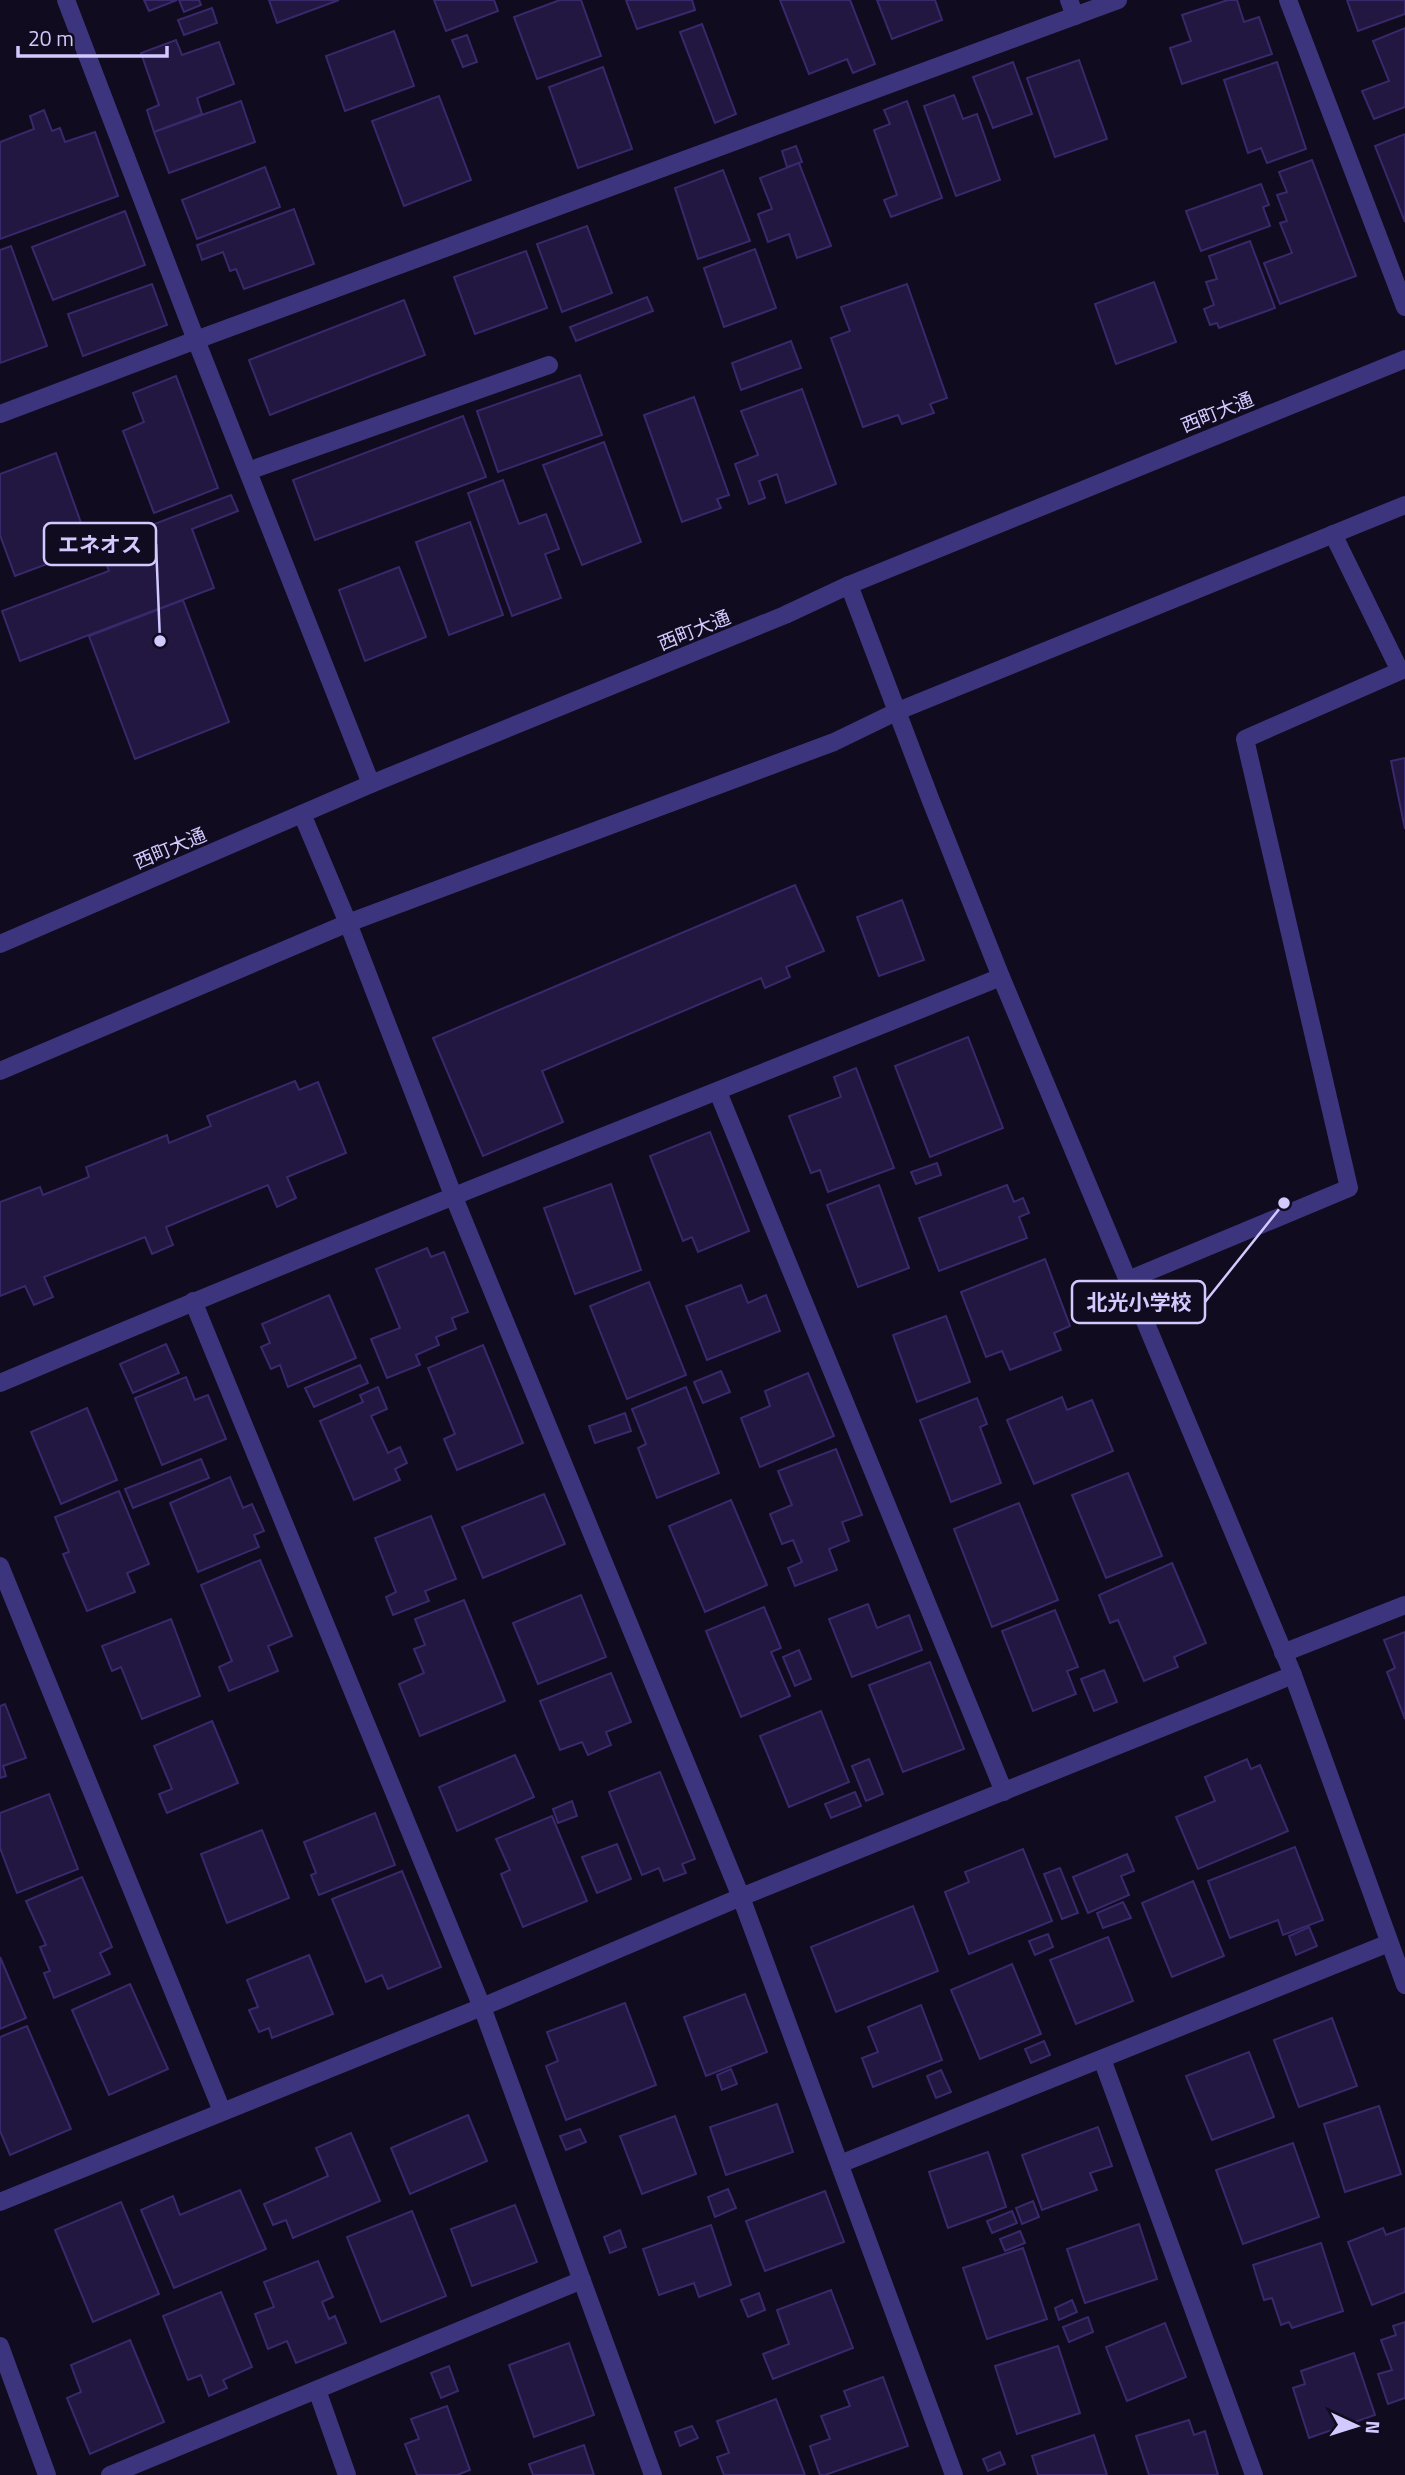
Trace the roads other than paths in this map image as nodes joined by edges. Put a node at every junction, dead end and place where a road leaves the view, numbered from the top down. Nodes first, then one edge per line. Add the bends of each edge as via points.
1 (66, 0) edge
2 (1118, 0) edge
3 (1288, 0) edge
4 (1072, 8) edge
5 (1405, 307) edge
6 (196, 340) junction
7 (1405, 359) edge
8 (549, 365) dead end
9 (0, 414) edge
10 (248, 471) junction
11 (1405, 505) edge
12 (1333, 534) junction
13 (849, 585) junction
14 (1402, 670) edge
15 (898, 711) junction
16 (372, 784) junction
17 (302, 814) junction
18 (348, 923) junction
19 (0, 944) edge
20 (1001, 977) junction
21 (0, 1071) edge
22 (718, 1092) junction
23 (453, 1195) junction
24 (1128, 1280) junction
25 (193, 1301) junction
26 (0, 1383) edge
27 (0, 1566) edge
28 (1405, 1605) edge
29 (1283, 1653) junction
30 (1293, 1675) junction
31 (1004, 1793) junction
32 (741, 1897) junction
33 (1389, 1943) junction
34 (1405, 1985) edge
35 (482, 2007) junction
36 (1102, 2059) junction
37 (222, 2111) junction
38 (841, 2164) junction
39 (0, 2203) edge
40 (582, 2280) junction
41 (0, 2346) edge
42 (317, 2390) junction
43 (47, 2475) edge
44 (110, 2475) edge
45 (348, 2475) edge
46 (653, 2475) edge
47 (954, 2475) edge
48 (1254, 2475) edge

1 - 6 street
2 - 4 street
3 - 5 street
4 - 6 street
6 - 9 street
6 - 10 street
7 - 13 street, 西町大通
8 - 10 street
10 - 16 street
11 - 12 street
12 - 14 street
12 - 15 street
13 - 15 street
13 - 16 street, 西町大通
14 - 24 street via 1245,738 1349,1188
15 - 18 street via 834,741
15 - 20 street
16 - 17 street, 西町大通
17 - 18 street
17 - 19 street, 西町大通
18 - 21 street
18 - 23 street
20 - 22 street
20 - 24 street
22 - 23 street
22 - 31 street
23 - 25 street
23 - 32 street
24 - 29 street
25 - 26 street
25 - 35 street
27 - 37 street
28 - 29 street
29 - 30 street
30 - 31 street
30 - 33 street
31 - 32 street
32 - 35 street
32 - 38 street
33 - 34 street
33 - 36 street
35 - 37 street
35 - 40 street
36 - 38 street
36 - 48 street
37 - 39 street
38 - 47 street
40 - 42 street
40 - 46 street
41 - 43 street
42 - 44 street
42 - 45 street

